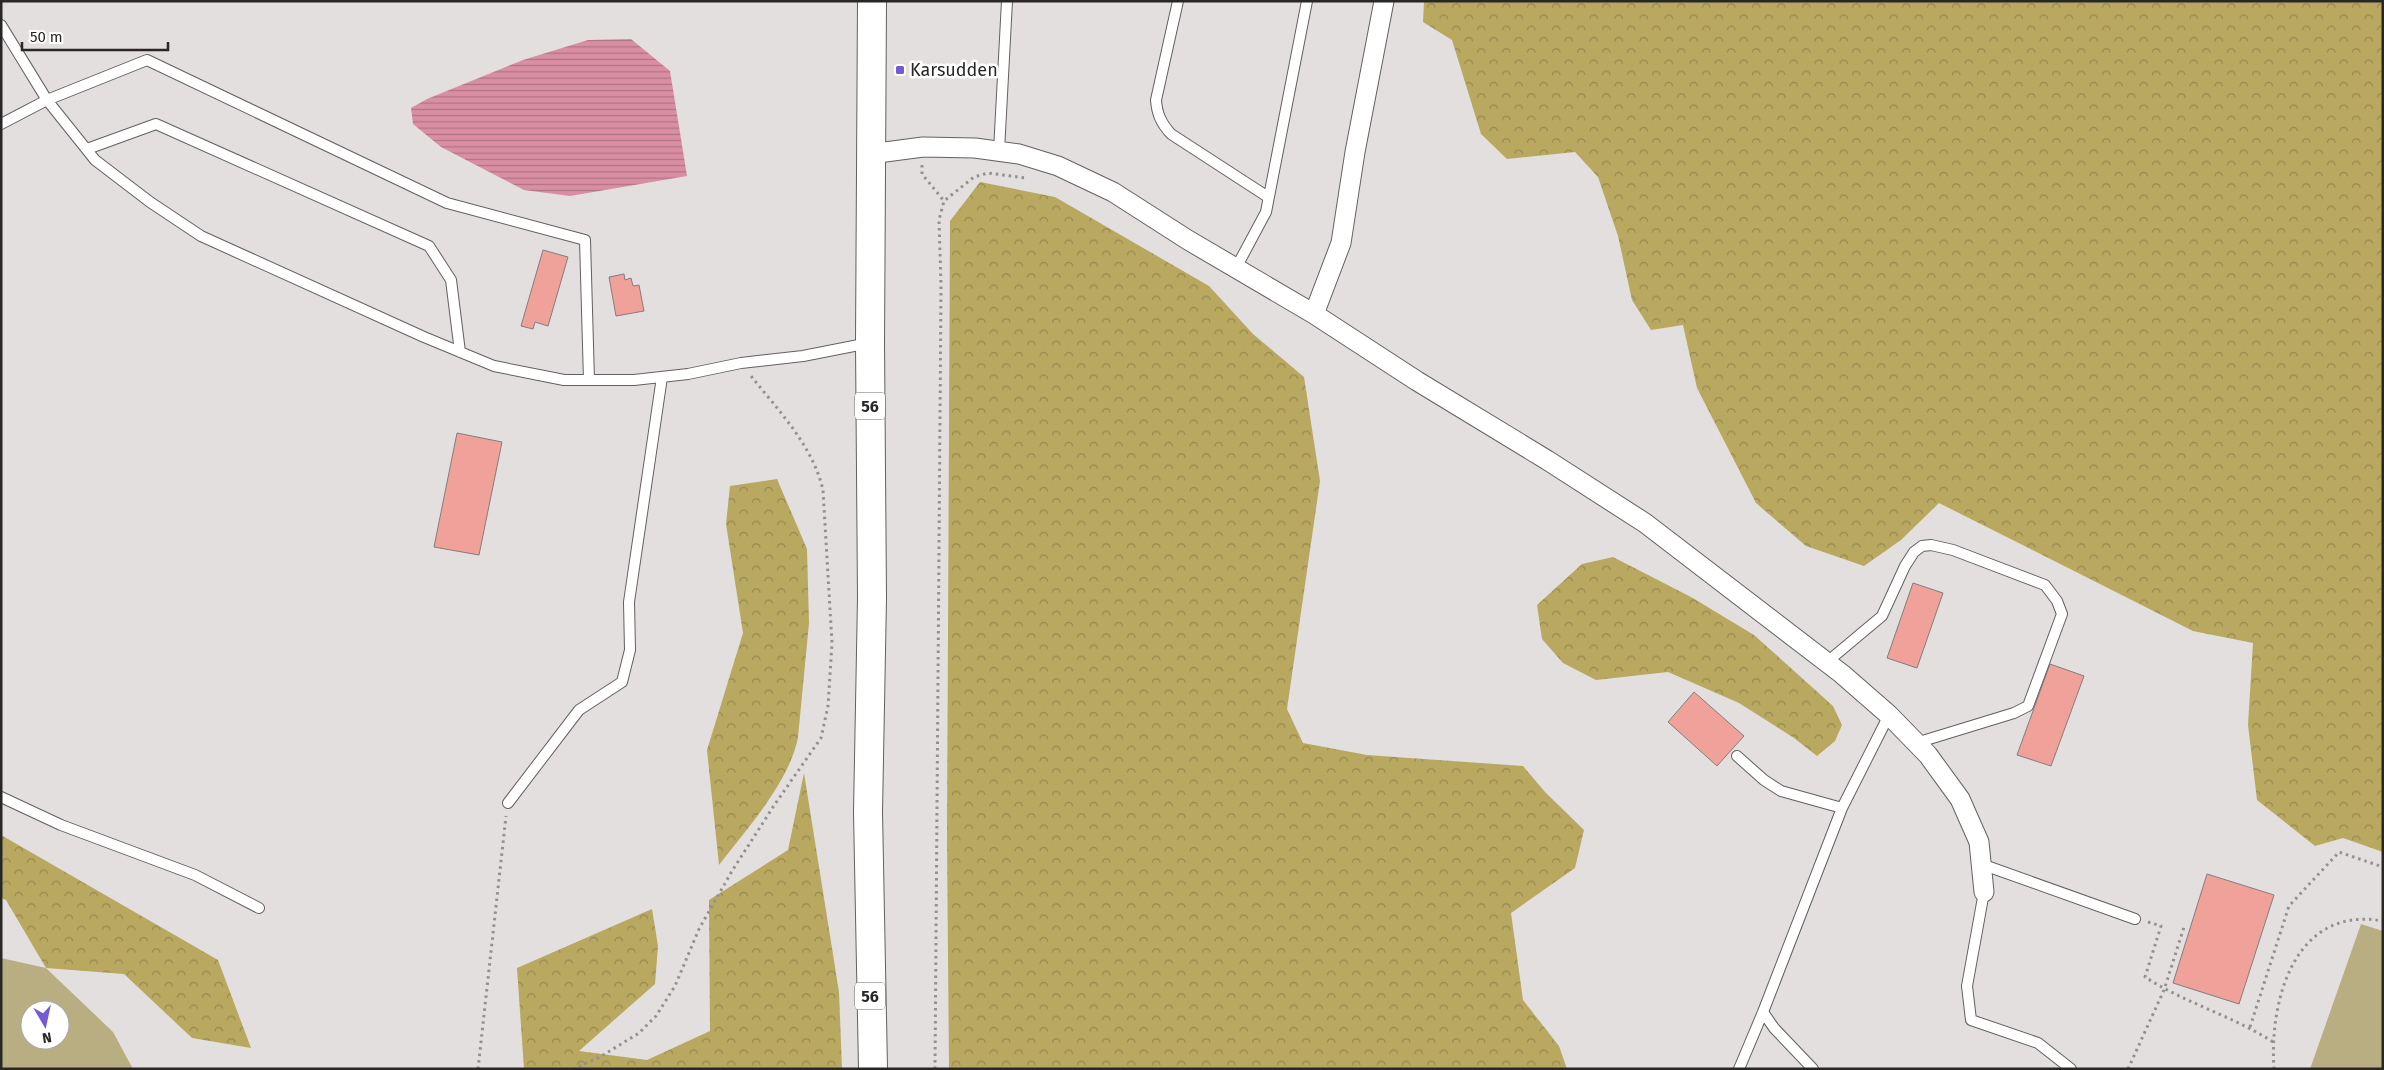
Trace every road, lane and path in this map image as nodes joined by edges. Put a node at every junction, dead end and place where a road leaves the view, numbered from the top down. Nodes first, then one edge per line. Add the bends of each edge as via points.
1 (872, 1) edge
2 (1007, 1) edge
3 (1178, 1) edge
4 (1307, 1) edge
5 (1384, 1) edge
6 (1, 25) edge
7 (47, 100) junction
8 (1, 124) edge
9 (923, 147) junction
10 (87, 150) junction
11 (998, 151) junction
12 (870, 154) junction
13 (1027, 178) dead end
14 (1268, 197) junction
15 (944, 201) junction
16 (1236, 268) junction
17 (1314, 314) junction
18 (870, 343) junction
19 (460, 352) junction
20 (741, 363) junction
21 (662, 377) junction
22 (589, 380) junction
23 (1827, 662) junction
24 (1889, 715) junction
25 (1916, 742) junction
26 (1737, 756) dead end
27 (1, 797) edge
28 (508, 803) joint
29 (1842, 808) junction
30 (1981, 864) junction
31 (2383, 867) edge
32 (1984, 892) joint
33 (259, 908) dead end
34 (2135, 919) joint
35 (2383, 921) edge
36 (2185, 924) dead end
37 (2164, 990) junction
38 (1763, 1012) junction
39 (2250, 1027) junction
40 (2273, 1042) junction
41 (478, 1069) edge
42 (573, 1069) edge
43 (873, 1069) edge
44 (935, 1069) edge
45 (1739, 1069) edge
46 (1813, 1069) edge
47 (2071, 1069) edge
48 (2128, 1069) edge
49 (2274, 1069) edge

1 - 12 highway, 56
2 - 11 lane
3 - 14 lane via 1156,100 1162,123 1171,134
4 - 14 lane
5 - 17 street via 1341,243
6 - 7 lane
7 - 8 lane
7 - 10 lane
7 - 22 lane via 147,60 447,203 585,240
9 - 11 street
9 - 12 street
9 - 15 path via 922,174
10 - 19 lane via 95,160 150,202 201,236
10 - 19 lane via 156,124 429,246 451,280
11 - 16 street via 1058,166 1113,192
12 - 18 highway, 56
13 - 15 path via 988,173 974,177
14 - 16 lane via 1266,212
15 - 44 path via 939,220
16 - 17 street
17 - 23 street via 1645,523
18 - 20 lane via 803,356
18 - 43 highway, 56 via 872,598 868,812
19 - 22 lane via 494,366 564,380
20 - 21 lane
20 - 42 path via 811,457 823,490 832,643 828,706 821,738 732,871 699,929 675,986 656,1016 639,1033
21 - 22 lane
21 - 28 lane via 629,602 630,650 622,682 580,710
23 - 24 street
23 - 25 lane via 1882,616 1905,566 1922,546 1953,550 2045,585 2062,614 2028,706
24 - 25 street
24 - 29 lane
25 - 30 street via 1960,799 1979,842
26 - 29 lane via 1781,791
27 - 33 lane via 61,825 195,875
28 - 41 path
29 - 38 lane
30 - 32 street
30 - 34 lane
31 - 39 path via 2339,852 2289,906
32 - 47 lane via 1966,986 1971,1020 2038,1043
34 - 37 path via 2161,926 2144,977
35 - 40 path via 2366,918 2348,920 2324,928 2307,943 2291,964 2276,1012
36 - 37 path
37 - 39 path
37 - 48 path
38 - 45 lane
38 - 46 lane
39 - 40 path
40 - 49 path

